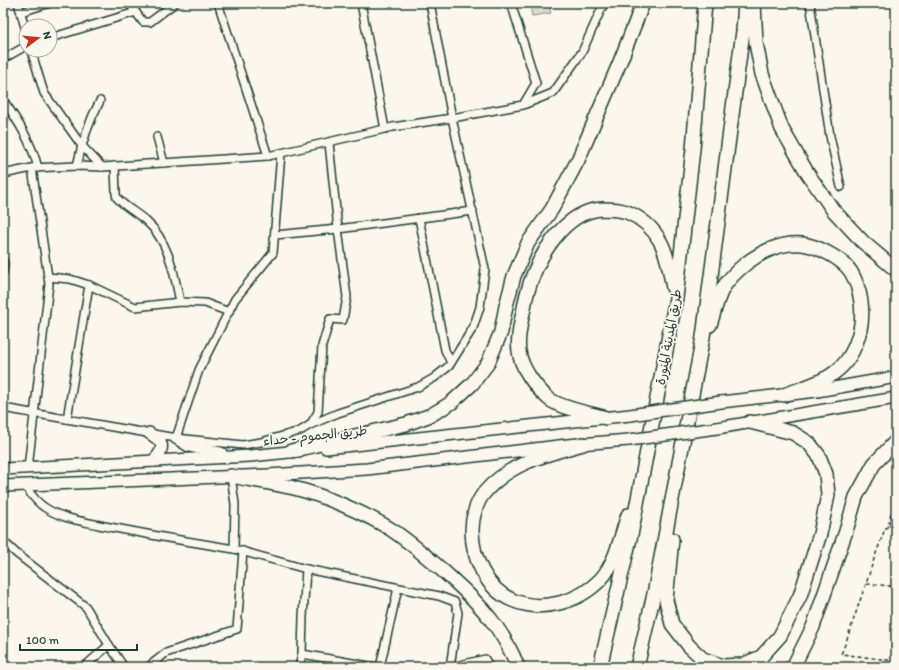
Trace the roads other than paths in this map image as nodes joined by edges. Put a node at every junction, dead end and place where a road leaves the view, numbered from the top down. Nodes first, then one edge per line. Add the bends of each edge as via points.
1 (18, 3) edge
2 (50, 3) edge
3 (129, 3) edge
4 (175, 3) edge
5 (218, 3) edge
6 (361, 3) edge
7 (430, 3) edge
8 (511, 3) edge
9 (604, 3) edge
10 (643, 3) edge
11 (705, 3) edge
12 (745, 3) edge
13 (754, 3) edge
14 (810, 3) edge
15 (21, 12) junction
16 (136, 12) junction
17 (23, 18) edge
18 (58, 36) edge
19 (18, 51) edge
20 (33, 58) edge
21 (3, 59) edge
22 (3, 100) edge
23 (100, 101) dead end
24 (523, 105) junction
25 (452, 118) junction
26 (385, 129) junction
27 (157, 137) dead end
28 (329, 143) junction
29 (82, 146) junction
30 (281, 153) junction
31 (268, 156) junction
32 (164, 163) junction
33 (77, 166) junction
34 (115, 166) junction
35 (102, 167) junction
36 (35, 168) junction
37 (3, 174) edge
38 (841, 188) dead end
39 (473, 211) junction
40 (419, 218) junction
41 (338, 229) junction
42 (275, 235) junction
43 (3, 260) edge
44 (896, 270) edge
45 (3, 272) edge
46 (48, 277) junction
47 (89, 285) junction
48 (676, 298) junction
49 (180, 302) junction
50 (229, 312) junction
51 (451, 363) junction
52 (697, 363) junction
53 (896, 377) edge
54 (784, 395) junction
55 (896, 398) edge
56 (3, 408) edge
57 (33, 413) junction
58 (606, 418) junction
59 (67, 419) junction
60 (750, 422) junction
61 (310, 425) junction
62 (149, 433) junction
63 (176, 438) junction
64 (896, 441) edge
65 (583, 444) junction
66 (681, 448) junction
67 (291, 451) junction
68 (242, 456) junction
69 (153, 461) junction
70 (28, 468) junction
71 (644, 468) junction
72 (3, 469) edge
73 (231, 476) junction
74 (24, 485) junction
75 (3, 486) edge
76 (3, 541) edge
77 (234, 549) junction
78 (243, 551) junction
79 (306, 569) junction
80 (398, 588) junction
81 (109, 645) junction
82 (302, 654) junction
83 (84, 667) edge
84 (124, 667) edge
85 (148, 667) edge
86 (299, 667) edge
87 (376, 667) edge
88 (380, 667) edge
89 (450, 667) edge
90 (489, 667) edge
91 (518, 667) edge
92 (600, 667) edge
93 (637, 667) edge
94 (793, 667) edge

1 - 15 street
2 - 15 street
3 - 16 street
4 - 16 street via 150,22 143,22
5 - 31 street
6 - 26 street
7 - 25 street
8 - 24 street via 536,83
9 - 24 street via 582,52 553,92
10 - 67 highway via 578,160 552,209 528,243 514,276 501,332 488,363 480,374 451,403 431,415 406,424
11 - 48 highway, طريق المدينة المنورة via 693,149
12 - 52 highway via 744,30 704,329
13 - 44 highway via 756,43 762,74 782,129 833,210 863,242
14 - 38 street via 830,136
15 - 17 street
16 - 18 street
19 - 21 street
20 - 29 street via 44,93
22 - 36 street via 35,154
23 - 29 street via 91,118
24 - 25 street
25 - 26 street
25 - 39 street
26 - 28 street
27 - 32 street
28 - 30 street
28 - 41 street
29 - 33 street
29 - 35 street
30 - 31 street
30 - 42 street
31 - 32 street
32 - 34 street
33 - 35 street
33 - 36 street
34 - 35 street
34 - 49 street via 117,198 158,233 170,260
36 - 37 street
36 - 46 street
39 - 40 street
39 - 51 street via 485,269 484,286 473,328
40 - 41 street
40 - 51 street via 444,350
41 - 42 street
41 - 61 street via 348,297 343,320 330,319 326,332 322,346 318,412
42 - 50 street via 273,253 235,299
43 - 45 street
46 - 47 street via 70,279
46 - 57 street via 45,326
47 - 49 street via 134,307
47 - 59 street
48 - 58 highway via 661,242 652,228 636,216 618,209 596,209 579,215 559,231 540,260 527,293 520,332 519,351 524,367 531,380 550,400 565,407
48 - 71 highway, طريق المدينة المنورة
49 - 50 street via 204,303
50 - 63 street via 199,370
51 - 61 street via 434,378 418,387 338,413
52 - 54 highway via 724,288 741,268 757,255 773,248 801,244 818,249 836,258 850,271 859,292 862,313 857,344 847,361 834,374
52 - 66 highway
53 - 54 main road, طريق الجموم - حداء
54 - 58 main road, طريق الجموم - حداء, bridge
55 - 60 main road
56 - 57 street
57 - 59 street
57 - 70 street
58 - 67 main road, طريق الجموم - حداء
59 - 62 street
60 - 65 main road, bridge via 629,440
60 - 66 highway via 793,433 809,443 819,456 826,474 828,495 820,534 802,589 780,636 761,657 742,665 723,666 703,659 672,624 666,600
61 - 63 street via 300,431 243,445
62 - 63 street
62 - 69 main road via 159,439 162,445
63 - 68 main road via 189,446
64 - 94 highway via 874,464 856,497 813,627
65 - 71 highway via 538,456 516,467 484,494 476,508 472,524 475,555 494,587 511,600 533,606 560,604 581,595 601,579 613,561
65 - 73 main road via 367,469
66 - 93 highway via 654,594
67 - 68 main road, طريق الجموم - حداء
68 - 69 main road, طريق الجموم - حداء
69 - 70 main road, طريق الجموم - حداء
70 - 72 main road, طريق الجموم - حداء
71 - 92 highway, طريق المدينة المنورة
73 - 74 main road
73 - 77 street via 235,504
73 - 91 highway via 313,494 364,515 392,530 431,560 493,621 510,647
74 - 75 main road
74 - 77 street via 44,507 69,518 131,532
76 - 81 street via 86,607
77 - 78 street
78 - 79 street
78 - 85 street via 237,629 166,653
79 - 80 street
79 - 82 street
80 - 88 street
80 - 89 street via 439,596 455,602 458,613
81 - 83 street
81 - 84 street
82 - 86 street
82 - 87 street
89 - 90 street via 485,659

